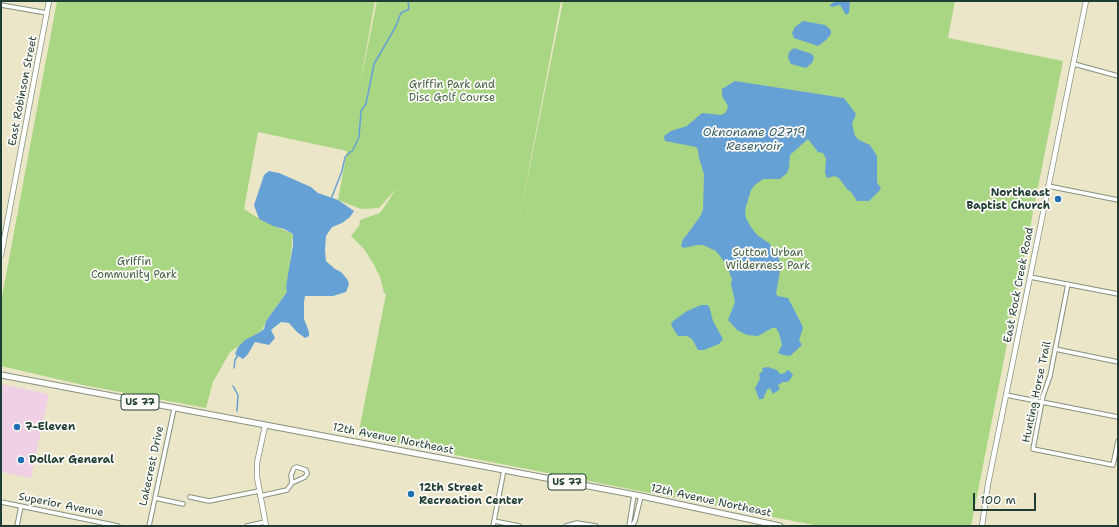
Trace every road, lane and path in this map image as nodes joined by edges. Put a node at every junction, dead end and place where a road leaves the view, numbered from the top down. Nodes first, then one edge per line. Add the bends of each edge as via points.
1 (49, 1) edge
2 (1086, 1) edge
3 (1, 5) edge
4 (47, 13) junction
5 (1074, 64) junction
6 (1118, 76) edge
7 (1048, 186) junction
8 (1118, 200) edge
9 (1, 255) edge
10 (1030, 277) junction
11 (1068, 284) junction
12 (1118, 294) edge
13 (1055, 349) junction
14 (1118, 362) edge
15 (1, 376) edge
16 (1006, 395) junction
17 (1042, 402) junction
18 (174, 409) junction
19 (1118, 417) edge
20 (265, 426) junction
21 (1118, 441) edge
22 (504, 470) junction
23 (292, 483) junction
24 (259, 494) junction
25 (634, 495) junction
26 (641, 496) junction
27 (190, 497) dead end
28 (155, 498) junction
29 (1, 502) edge
30 (183, 504) dead end
31 (21, 506) junction
32 (265, 524) edge
33 (494, 524) edge
34 (17, 526) edge
35 (118, 526) edge
36 (149, 526) edge
37 (247, 526) edge
38 (519, 526) edge
39 (566, 526) edge
40 (596, 526) edge
41 (629, 526) edge
42 (632, 526) edge
43 (780, 526) edge
44 (982, 526) edge

1 - 4 main road, East Robinson Street
2 - 5 main road, East Rock Creek Road
3 - 4 street
4 - 9 main road, East Robinson Street
5 - 6 street
5 - 7 main road, East Rock Creek Road
7 - 8 street
7 - 10 main road, East Rock Creek Road
10 - 11 street
10 - 16 main road, East Rock Creek Road
11 - 12 street
11 - 13 street, Hunting Horse Trail
13 - 14 street
13 - 17 street, Hunting Horse Trail
15 - 18 main road, 12th Avenue Northeast / US 77
16 - 17 street
16 - 44 main road, East Rock Creek Road
17 - 19 street
17 - 21 street, Hunting Horse Trail via 1033,449 1113,465
18 - 20 main road, 12th Avenue Northeast / US 77
18 - 28 street, Lakecrest Drive
20 - 22 main road, 12th Avenue Northeast / US 77
20 - 24 main road via 257,463
22 - 25 main road, 12th Avenue Northeast / US 77
22 - 33 street
23 - 23 street via 305,477 306,470 294,468 291,475
23 - 24 street via 284,491
24 - 27 street via 209,501
24 - 32 main road
25 - 26 main road, 12th Avenue Northeast / US 77
25 - 41 street
26 - 42 street via 636,520
26 - 43 main road, 12th Avenue Northeast / US 77
28 - 30 street
28 - 36 street, Lakecrest Drive
29 - 31 street, Superior Avenue
31 - 34 street
31 - 35 street, Superior Avenue
32 - 37 street
33 - 38 street
39 - 40 street via 578,523

